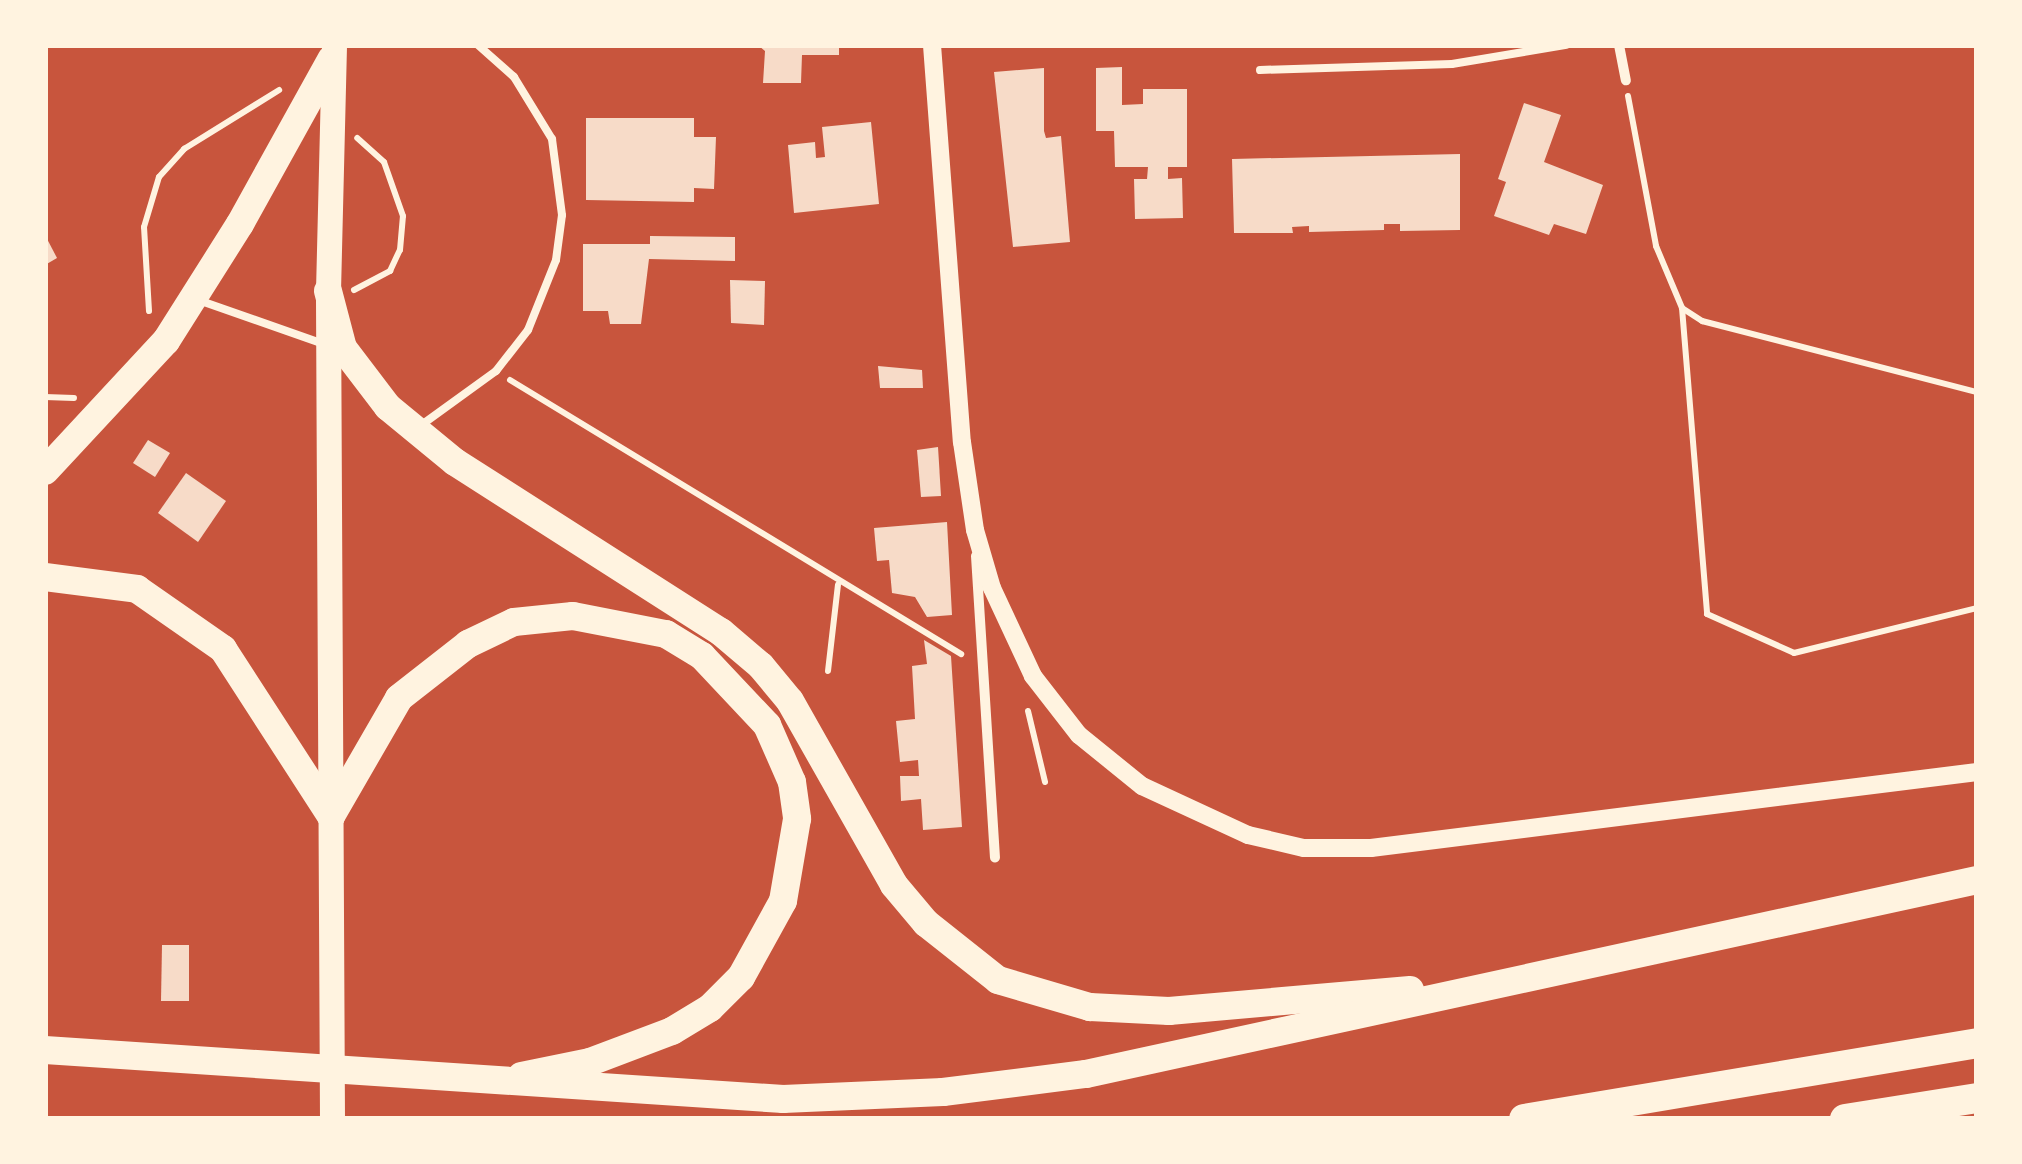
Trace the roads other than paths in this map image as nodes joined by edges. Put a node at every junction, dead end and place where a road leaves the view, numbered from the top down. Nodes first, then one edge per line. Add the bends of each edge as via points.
1 (478, 45) edge
2 (932, 45) edge
3 (1566, 45) edge
4 (1619, 45) edge
5 (331, 50) edge
6 (1260, 70) dead end
7 (1626, 80) road end
8 (328, 291) junction
9 (194, 298) junction
10 (329, 346) junction
11 (415, 430) junction
12 (45, 470) edge
13 (974, 530) junction
14 (45, 577) edge
15 (1977, 772) edge
16 (331, 816) junction
17 (994, 858) dead end
18 (1977, 880) edge
19 (1506, 981) junction
20 (45, 1033) edge
21 (1977, 1043) edge
22 (45, 1050) edge
23 (184, 1062) junction
24 (482, 1084) junction
25 (1977, 1098) edge
26 (332, 1119) edge
27 (1524, 1119) edge
28 (1846, 1119) edge

1 - 11 lane via 535,104 552,139 562,215 556,260 539,306 496,371
2 - 13 street
3 - 6 lane via 1452,64
4 - 7 street
5 - 8 main road
5 - 9 highway
8 - 10 main road
8 - 11 highway via 342,348 361,378
9 - 10 lane
9 - 12 highway via 166,341
10 - 16 main road
11 - 19 highway via 721,632 760,666 790,701 894,884 926,923 998,980 1090,1007 1169,1011
13 - 15 street via 992,588 1034,676 1102,758 1194,816 1304,848 1372,848
13 - 17 street
14 - 16 highway via 136,590 222,649
16 - 24 highway via 399,698 468,644 514,622 574,616 666,634 738,689 774,738 792,782 792,862 765,941 740,977 710,1008 672,1031 590,1062
16 - 26 main road
18 - 19 highway
19 - 24 highway via 1086,1074 942,1092 783,1099
20 - 23 highway
21 - 27 highway
22 - 23 highway
23 - 24 highway
25 - 28 highway

